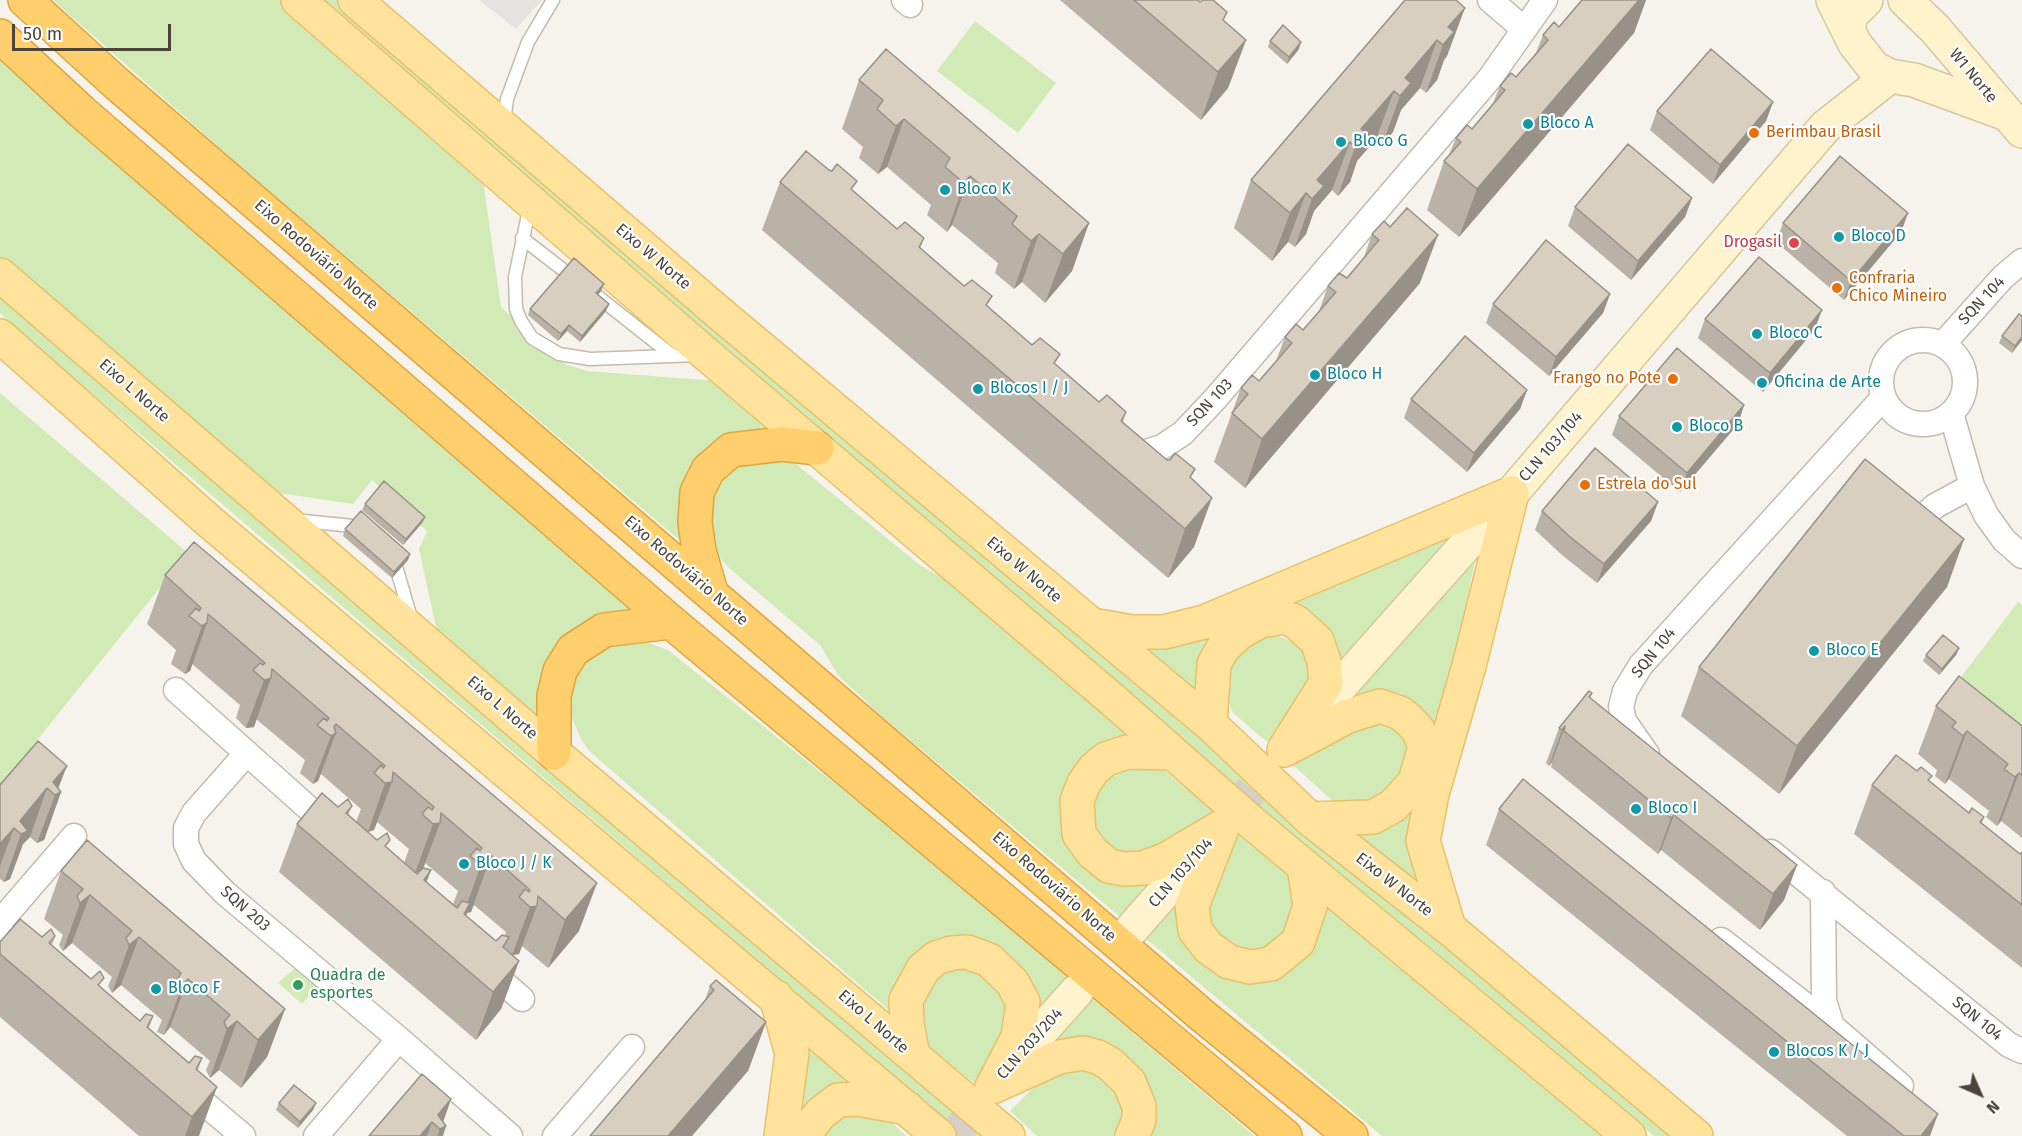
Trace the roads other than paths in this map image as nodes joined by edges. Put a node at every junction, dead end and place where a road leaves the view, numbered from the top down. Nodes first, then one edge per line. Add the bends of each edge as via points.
1 (25, 0) edge
2 (298, 0) edge
3 (355, 0) edge
4 (553, 0) edge
5 (1490, 0) edge
6 (1545, 0) edge
7 (1866, 0) edge
8 (1905, 0) edge
9 (1841, 14) edge
10 (1524, 29) junction
11 (0, 36) edge
12 (1941, 39) junction
13 (1863, 56) junction
14 (1902, 78) junction
15 (2013, 122) edge
16 (1825, 126) junction
17 (503, 129) junction
18 (530, 201) junction
19 (522, 238) junction
20 (2022, 261) edge
21 (562, 269) edge
22 (0, 275) edge
23 (596, 295) edge
24 (0, 336) edge
25 (1943, 344) junction
26 (706, 354) junction
27 (673, 356) junction
28 (1883, 398) junction
29 (1951, 413) junction
30 (1102, 434) edge
31 (817, 448) junction
32 (1972, 486) junction
33 (1512, 493) junction
34 (281, 518) junction
35 (353, 526) edge
36 (1888, 551) edge
37 (2022, 556) edge
38 (395, 562) edge
39 (711, 592) junction
40 (671, 622) junction
41 (1089, 625) junction
42 (415, 634) junction
43 (176, 690) dead end
44 (1210, 724) junction
45 (247, 753) junction
46 (554, 753) junction
47 (1172, 753) junction
48 (1278, 757) junction
49 (1668, 771) edge
50 (1310, 819) junction
51 (1227, 820) junction
52 (1750, 835) edge
53 (74, 836) dead end
54 (353, 848) edge
55 (1304, 866) junction
56 (1823, 892) junction
57 (0, 922) edge
58 (1701, 924) edge
59 (1449, 928) junction
60 (0, 931) edge
61 (1130, 931) dead end
62 (468, 952) edge
63 (45, 969) edge
64 (1077, 991) dead end
65 (776, 998) junction
66 (522, 999) dead end
67 (1833, 1026) junction
68 (399, 1039) junction
69 (632, 1047) dead end
70 (2022, 1051) edge
71 (913, 1056) junction
72 (171, 1075) edge
73 (988, 1093) junction
74 (1921, 1103) edge
75 (909, 1108) junction
76 (485, 1128) edge
77 (243, 1136) edge
78 (316, 1136) edge
79 (510, 1136) edge
80 (555, 1136) edge
81 (782, 1136) edge
82 (803, 1136) edge
83 (939, 1136) edge
84 (1008, 1136) edge
85 (1132, 1136) edge
86 (1284, 1136) edge
87 (1351, 1136) edge
88 (1629, 1136) edge
89 (1696, 1136) edge

1 - 39 highway, Eixo Rodoviário Norte via 116,83
2 - 18 main road
3 - 17 main road, Eixo W Norte
4 - 17 lane via 528,42 515,76
5 - 10 street
6 - 10 street, SQN 103
7 - 9 street via 1850,16
8 - 12 street, W1 Norte
9 - 13 street
10 - 30 street, SQN 103 via 1490,78 1183,433 1162,447 1143,453 1126,452
11 - 40 highway via 82,112
12 - 14 street, CLN 103/104 via 1938,58 1931,67
12 - 15 street, W1 Norte
13 - 14 street, W1 Norte via 1875,68
13 - 16 street, CLN 103/104
14 - 15 street, W1 Norte
14 - 16 street, CLN 103/104
16 - 33 street, CLN 103/104
17 - 41 main road, Eixo W Norte
18 - 19 lane
18 - 26 main road
19 - 21 lane
19 - 27 lane via 515,277 516,309 540,344 559,354 590,359
20 - 25 street, SQN 104
22 - 34 main road, Eixo L Norte
23 - 27 lane
24 - 65 main road via 219,530
25 - 28 street via 1922,339 1897,348 1882,371
25 - 29 street via 1957,355 1966,379 1965,392
26 - 27 lane
26 - 31 main road
28 - 29 street via 1901,418 1913,423 1934,422
28 - 49 street, SQN 104 via 1684,616 1641,665 1625,691 1621,707 1624,721 1650,757
29 - 32 street
31 - 39 highway via 782,444 731,450 708,470 697,492 695,522
31 - 47 main road
32 - 36 street via 1935,506
32 - 37 street via 1986,515
33 - 41 main road via 1204,621 1164,632
33 - 48 street, CLN 103/104
33 - 59 main road via 1423,841
34 - 35 lane
34 - 42 main road, Eixo L Norte
38 - 42 lane
39 - 87 highway, Eixo Rodoviário Norte via 1204,1017
40 - 46 highway via 604,630 573,650 560,670 554,696
40 - 86 highway
41 - 44 main road, Eixo W Norte
42 - 46 main road, Eixo L Norte
43 - 45 street
44 - 48 main road via 1214,664 1223,648 1260,621 1285,617 1317,641 1326,683
44 - 50 main road, Eixo W Norte
45 - 54 street
45 - 68 street, SQN 203 via 194,813 186,828 186,844 194,861 225,893
46 - 71 main road, Eixo L Norte
47 - 51 main road via 1127,752 1106,759 1094,769 1077,801 1079,834 1092,852 1109,866 1143,868 1165,860
47 - 55 main road
48 - 50 main road via 1348,716 1380,706 1400,713 1418,730 1425,746 1422,766 1415,782 1393,806 1374,817
50 - 59 main road, Eixo W Norte
51 - 55 main road via 1192,906 1196,930 1208,947 1229,962 1250,967 1271,964 1298,942 1310,906
51 - 61 street, CLN 103/104
52 - 56 street, SQN 104
53 - 57 street
55 - 88 main road
56 - 67 street via 1824,1001
56 - 70 street, SQN 104 via 2009,1045
58 - 67 street
59 - 89 main road, Eixo W Norte
60 - 63 street
62 - 66 street
64 - 73 street, CLN 203/204
65 - 75 main road
65 - 81 main road via 792,1053
67 - 74 street
68 - 76 street, SQN 203
68 - 78 street
69 - 80 street
71 - 73 main road via 906,1000 923,969 936,958 952,953 967,952 988,960 1012,982 1023,1002 1018,1037
71 - 84 main road, Eixo L Norte
72 - 77 street
73 - 85 main road via 1065,1056 1083,1053 1098,1057 1129,1082 1139,1106 1139,1120
75 - 82 main road via 858,1099 838,1100 820,1114
75 - 83 main road
76 - 79 street, SQN 203

